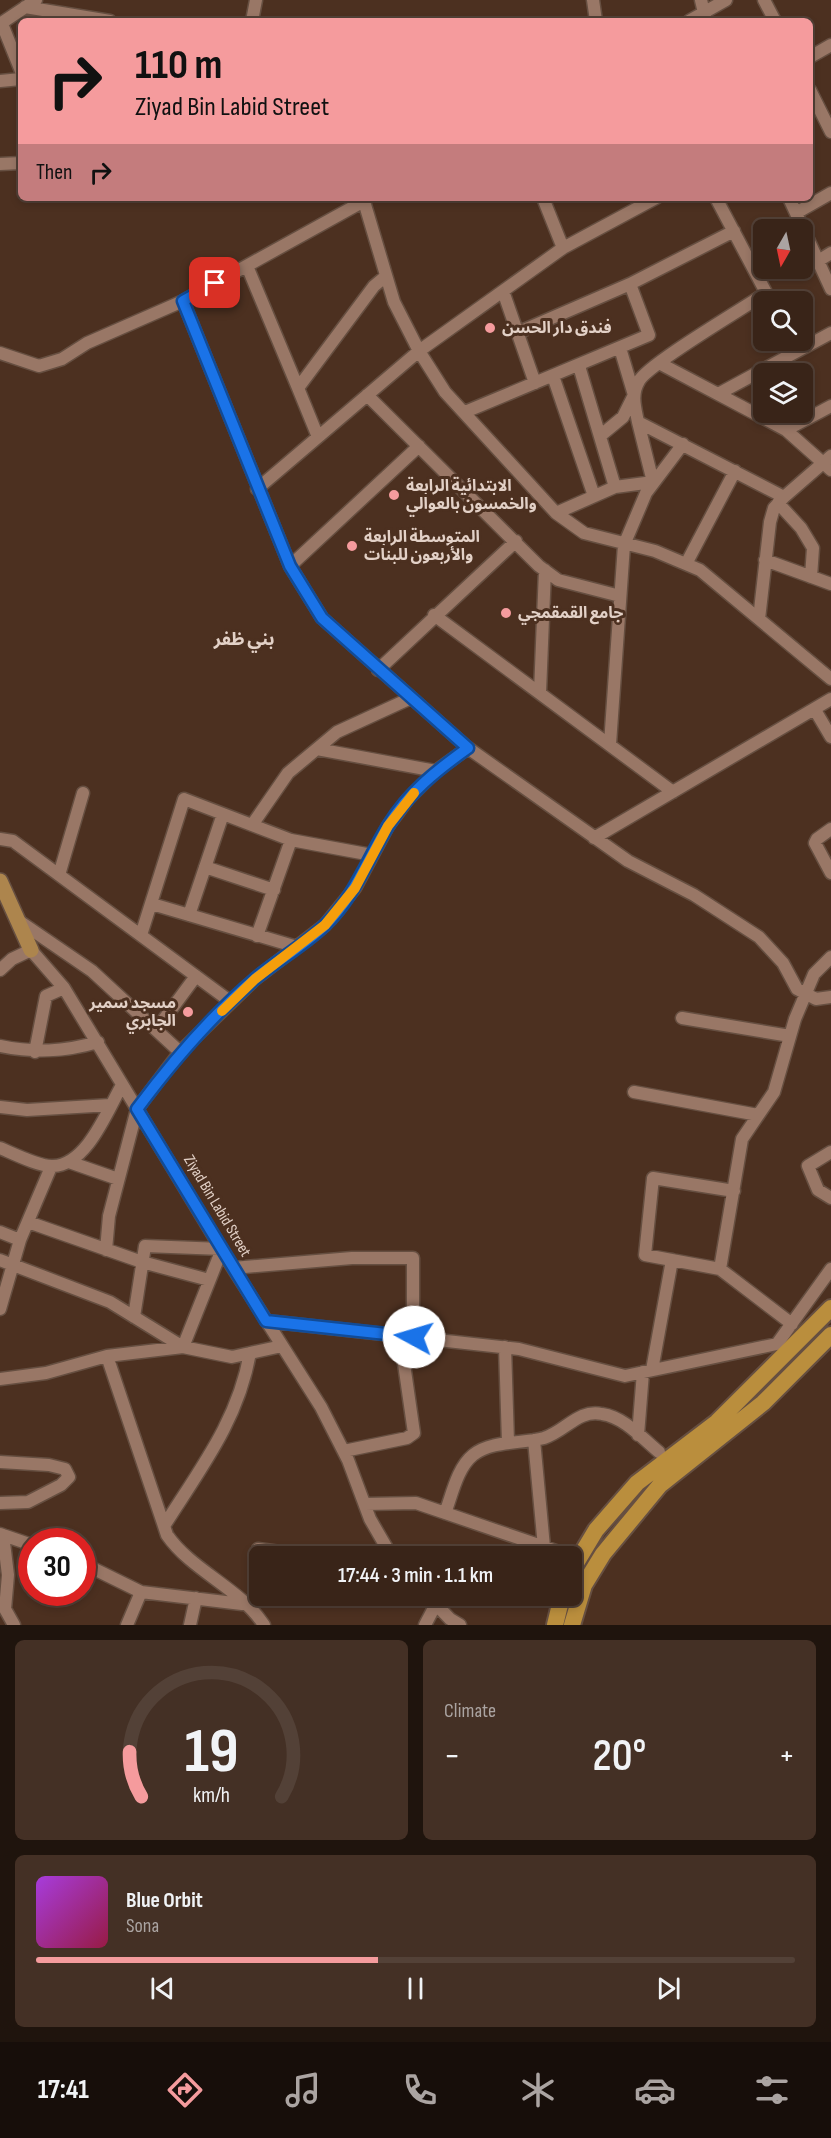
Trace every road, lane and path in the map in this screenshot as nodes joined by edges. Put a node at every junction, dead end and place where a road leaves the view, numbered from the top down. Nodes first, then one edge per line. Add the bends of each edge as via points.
1 (36, 0) edge
2 (255, 0) edge
3 (593, 0) edge
4 (726, 0) edge
5 (764, 0) edge
6 (25, 7) junction
7 (703, 11) edge
8 (92, 18) edge
9 (252, 18) edge
10 (596, 18) edge
11 (773, 18) edge
12 (1, 24) edge
13 (831, 45) edge
14 (813, 55) edge
15 (18, 64) edge
16 (18, 78) edge
17 (0, 81) edge
18 (813, 96) edge
19 (831, 132) edge
20 (18, 163) edge
21 (0, 164) edge
22 (831, 193) edge
23 (362, 201) edge
24 (364, 201) edge
25 (544, 201) edge
26 (718, 201) edge
27 (790, 201) edge
28 (636, 203) edge
29 (796, 213) junction
30 (798, 219) edge
31 (734, 231) junction
32 (563, 248) junction
33 (813, 253) edge
34 (831, 253) edge
35 (753, 259) edge
36 (818, 261) junction
37 (247, 266) junction
38 (386, 276) junction
39 (630, 284) junction
40 (831, 289) edge
41 (503, 291) junction
42 (183, 301) junction
43 (753, 307) edge
44 (517, 333) junction
45 (831, 333) edge
46 (813, 339) edge
47 (620, 348) junction
48 (419, 351) junction
49 (786, 351) edge
50 (0, 352) edge
51 (659, 363) junction
52 (579, 366) junction
53 (553, 376) junction
54 (535, 383) junction
55 (298, 388) junction
56 (718, 394) junction
57 (367, 395) junction
58 (634, 395) junction
59 (831, 406) edge
60 (465, 412) junction
61 (638, 422) junction
62 (786, 430) junction
63 (600, 436) junction
64 (318, 437) junction
65 (683, 444) junction
66 (419, 446) junction
67 (828, 462) edge
68 (735, 471) junction
69 (653, 482) junction
70 (615, 487) junction
71 (257, 489) junction
72 (594, 496) junction
73 (781, 500) junction
74 (556, 513) junction
75 (516, 541) junction
76 (624, 545) junction
77 (765, 561) junction
78 (686, 564) junction
79 (290, 566) junction
80 (545, 570) junction
81 (811, 577) junction
82 (831, 584) edge
83 (620, 596) junction
84 (434, 615) junction
85 (759, 619) junction
86 (378, 670) junction
87 (831, 679) edge
88 (540, 692) junction
89 (411, 699) junction
90 (831, 699) edge
91 (815, 710) junction
92 (831, 737) edge
93 (610, 744) junction
94 (317, 748) junction
95 (468, 748) junction
96 (436, 771) junction
97 (673, 792) junction
98 (83, 793) dead end
99 (223, 814) junction
100 (252, 825) junction
101 (831, 829) edge
102 (0, 838) edge
103 (594, 838) junction
104 (291, 840) junction
105 (372, 855) junction
106 (205, 867) junction
107 (831, 873) edge
108 (59, 875) junction
109 (0, 881) edge
110 (274, 890) junction
111 (152, 904) junction
112 (189, 915) junction
113 (16, 919) junction
114 (141, 935) junction
115 (257, 936) junction
116 (297, 947) junction
117 (31, 950) junction
118 (831, 957) edge
119 (0, 970) edge
120 (196, 976) junction
121 (64, 988) junction
122 (806, 993) junction
123 (831, 997) edge
124 (231, 1002) junction
125 (682, 1018) dead end
126 (156, 1030) junction
127 (790, 1036) junction
128 (98, 1042) junction
129 (0, 1046) edge
130 (34, 1052) junction
131 (180, 1052) junction
132 (122, 1085) junction
133 (634, 1092) dead end
134 (110, 1105) junction
135 (0, 1107) edge
136 (137, 1109) junction
137 (758, 1115) junction
138 (0, 1148) edge
139 (831, 1152) edge
140 (69, 1162) junction
141 (51, 1167) junction
142 (118, 1179) junction
143 (734, 1191) junction
144 (831, 1198) edge
145 (28, 1222) junction
146 (0, 1232) edge
147 (20, 1240) junction
148 (222, 1249) junction
149 (106, 1250) junction
150 (0, 1260) edge
151 (672, 1260) junction
152 (142, 1262) junction
153 (13, 1263) junction
154 (233, 1268) junction
155 (720, 1269) junction
156 (831, 1269) edge
157 (210, 1280) junction
158 (831, 1308) edge
159 (0, 1309) edge
160 (134, 1317) junction
161 (266, 1321) junction
162 (792, 1324) junction
163 (831, 1335) edge
164 (400, 1336) junction
165 (414, 1337) junction
166 (282, 1346) junction
167 (183, 1347) junction
168 (505, 1347) junction
169 (250, 1353) junction
170 (107, 1356) junction
171 (648, 1371) junction
172 (0, 1379) edge
173 (638, 1435) junction
174 (534, 1440) junction
175 (508, 1442) junction
176 (344, 1451) junction
177 (659, 1452) dead end
178 (0, 1462) edge
179 (0, 1503) edge
180 (365, 1504) junction
181 (445, 1513) junction
182 (164, 1526) junction
183 (2, 1534) edge
184 (18, 1540) edge
185 (386, 1546) edge
186 (541, 1546) edge
187 (544, 1546) edge
188 (582, 1553) edge
189 (96, 1570) edge
190 (4, 1576) edge
191 (141, 1592) junction
192 (196, 1598) junction
193 (243, 1604) junction
194 (430, 1606) edge
195 (439, 1606) edge
196 (560, 1606) edge
197 (14, 1625) edge
198 (127, 1625) edge
199 (190, 1625) edge
200 (264, 1625) edge
201 (425, 1625) edge
202 (460, 1625) edge
203 (555, 1625) edge
204 (572, 1625) edge

1 - 6 street
2 - 9 street
3 - 10 street
4 - 7 street
5 - 11 street
6 - 8 street
6 - 12 street
12 - 15 street
13 - 14 street
16 - 17 street
18 - 19 street
20 - 21 street
22 - 29 street
23 - 37 street
24 - 38 street
25 - 32 street
26 - 31 street
27 - 29 street
28 - 32 street
29 - 30 street
31 - 35 street
31 - 39 street
32 - 41 street
33 - 36 street
34 - 36 street
36 - 40 street
37 - 42 street
37 - 55 street
38 - 48 street via 394,302
38 - 55 street via 374,286
39 - 44 street
39 - 47 street via 649,335
41 - 44 street
41 - 48 street
42 - 50 street via 87,343 62,359 39,366
42 - 71 street
43 - 51 street
44 - 54 street
45 - 46 street
47 - 52 street
47 - 58 street
48 - 57 street
48 - 60 street via 446,392
49 - 56 street
51 - 56 street
51 - 58 street via 639,379
52 - 53 street
52 - 63 street
53 - 54 street
53 - 72 street
54 - 60 street
55 - 64 street
56 - 62 street
57 - 64 street
57 - 66 street
58 - 61 street
58 - 63 street via 622,417
59 - 62 street
60 - 74 street
61 - 65 street
61 - 69 street
62 - 67 street
63 - 70 street
64 - 71 street
65 - 68 street
65 - 69 street
66 - 75 street
66 - 79 street
67 - 73 street
68 - 73 street
68 - 78 street
69 - 70 street
69 - 76 street
70 - 72 street
71 - 79 street
72 - 74 street
73 - 77 street via 770,522
73 - 81 street via 813,548
74 - 76 street via 584,533
75 - 80 street
75 - 84 street
76 - 78 street via 655,551
76 - 83 street
77 - 81 street
77 - 85 street
78 - 85 street via 700,570
79 - 86 street via 322,618
80 - 83 street via 558,580
80 - 88 street
81 - 82 street
83 - 93 street
84 - 86 street
84 - 88 street
85 - 87 street
86 - 89 street
88 - 93 street
89 - 94 street via 337,732
89 - 95 street
90 - 91 street
91 - 92 street
91 - 97 street
93 - 97 street
94 - 96 street
94 - 100 street via 288,774
95 - 96 street
95 - 103 street
96 - 105 street via 408,799
97 - 103 street
98 - 108 street
99 - 100 street
99 - 106 street
99 - 111 street via 184,799
100 - 104 street
101 - 107 street via 816,843
102 - 108 street via 13,841
103 - 122 street via 759,937 783,963 797,989
104 - 105 street
104 - 110 street
105 - 116 street via 355,888 325,925
106 - 110 street
106 - 112 street
108 - 114 street
109 - 113 main road, Ziyad Bin Labid Street
110 - 115 street
111 - 112 street
111 - 114 street
112 - 115 street
113 - 117 main road, Ziyad Bin Labid Street
113 - 126 street via 92,971
114 - 120 street
115 - 116 street
116 - 124 street
117 - 119 street
117 - 121 street, Ziyad Bin Labid Street
118 - 122 street via 814,974
120 - 124 street
120 - 126 street
121 - 128 street, Ziyad Bin Labid Street
121 - 130 street via 46,996
122 - 123 street via 816,999
122 - 127 street
124 - 131 street
125 - 127 street
126 - 131 street
127 - 137 street via 774,1092
128 - 130 street via 74,1049
128 - 132 street, Ziyad Bin Labid Street
129 - 130 street
131 - 136 street
132 - 134 street
132 - 136 street, Ziyad Bin Labid Street
133 - 137 street
134 - 135 street via 57,1110
134 - 140 street via 84,1152
136 - 142 street
136 - 148 street, Ziyad Bin Labid Street
137 - 143 street via 742,1139
138 - 141 street
139 - 144 street via 808,1166 818,1190
140 - 141 street
140 - 142 street
141 - 145 street
142 - 149 street
143 - 151 street via 653,1178 645,1255
143 - 155 street
145 - 147 street
145 - 149 street
146 - 147 street
147 - 153 street
148 - 152 street via 145,1246
148 - 154 street, Ziyad Bin Labid Street
148 - 157 street
149 - 152 street
150 - 153 street
151 - 155 street
151 - 171 street
152 - 157 street
152 - 160 street
153 - 159 street
153 - 160 street via 110,1302
154 - 161 street, Ziyad Bin Labid Street
154 - 165 street via 352,1258 413,1258
155 - 162 street
156 - 162 street
157 - 167 street
158 - 188 highway via 717,1422 637,1483 596,1530
160 - 167 street
161 - 164 street
161 - 166 street, Ziyad Bin Labid Street
162 - 171 street via 777,1344
163 - 204 highway via 763,1403 660,1485 603,1554 584,1585
164 - 165 street
164 - 176 street via 414,1433 407,1438
165 - 168 street
166 - 169 street
166 - 176 street, Ziyad Bin Labid Street
167 - 169 street via 232,1357
167 - 170 street
168 - 171 street via 625,1376
168 - 175 street
169 - 182 street via 244,1385 226,1429
170 - 172 street via 45,1373
170 - 182 street
171 - 173 street
173 - 174 street via 618,1418 587,1413 555,1434
173 - 177 street
174 - 175 street
174 - 187 street
175 - 181 street via 471,1456
176 - 180 street, Ziyad Bin Labid Street
178 - 179 street via 49,1465 65,1470 69,1477 28,1502
180 - 181 street via 416,1503
180 - 185 street, Ziyad Bin Labid Street
181 - 186 street
182 - 193 street via 179,1552
183 - 184 street
183 - 190 street
189 - 191 street
190 - 197 street via 5,1609
191 - 192 street
191 - 198 street
192 - 193 street
192 - 199 street
193 - 200 street
194 - 201 street
195 - 202 street
196 - 203 highway

